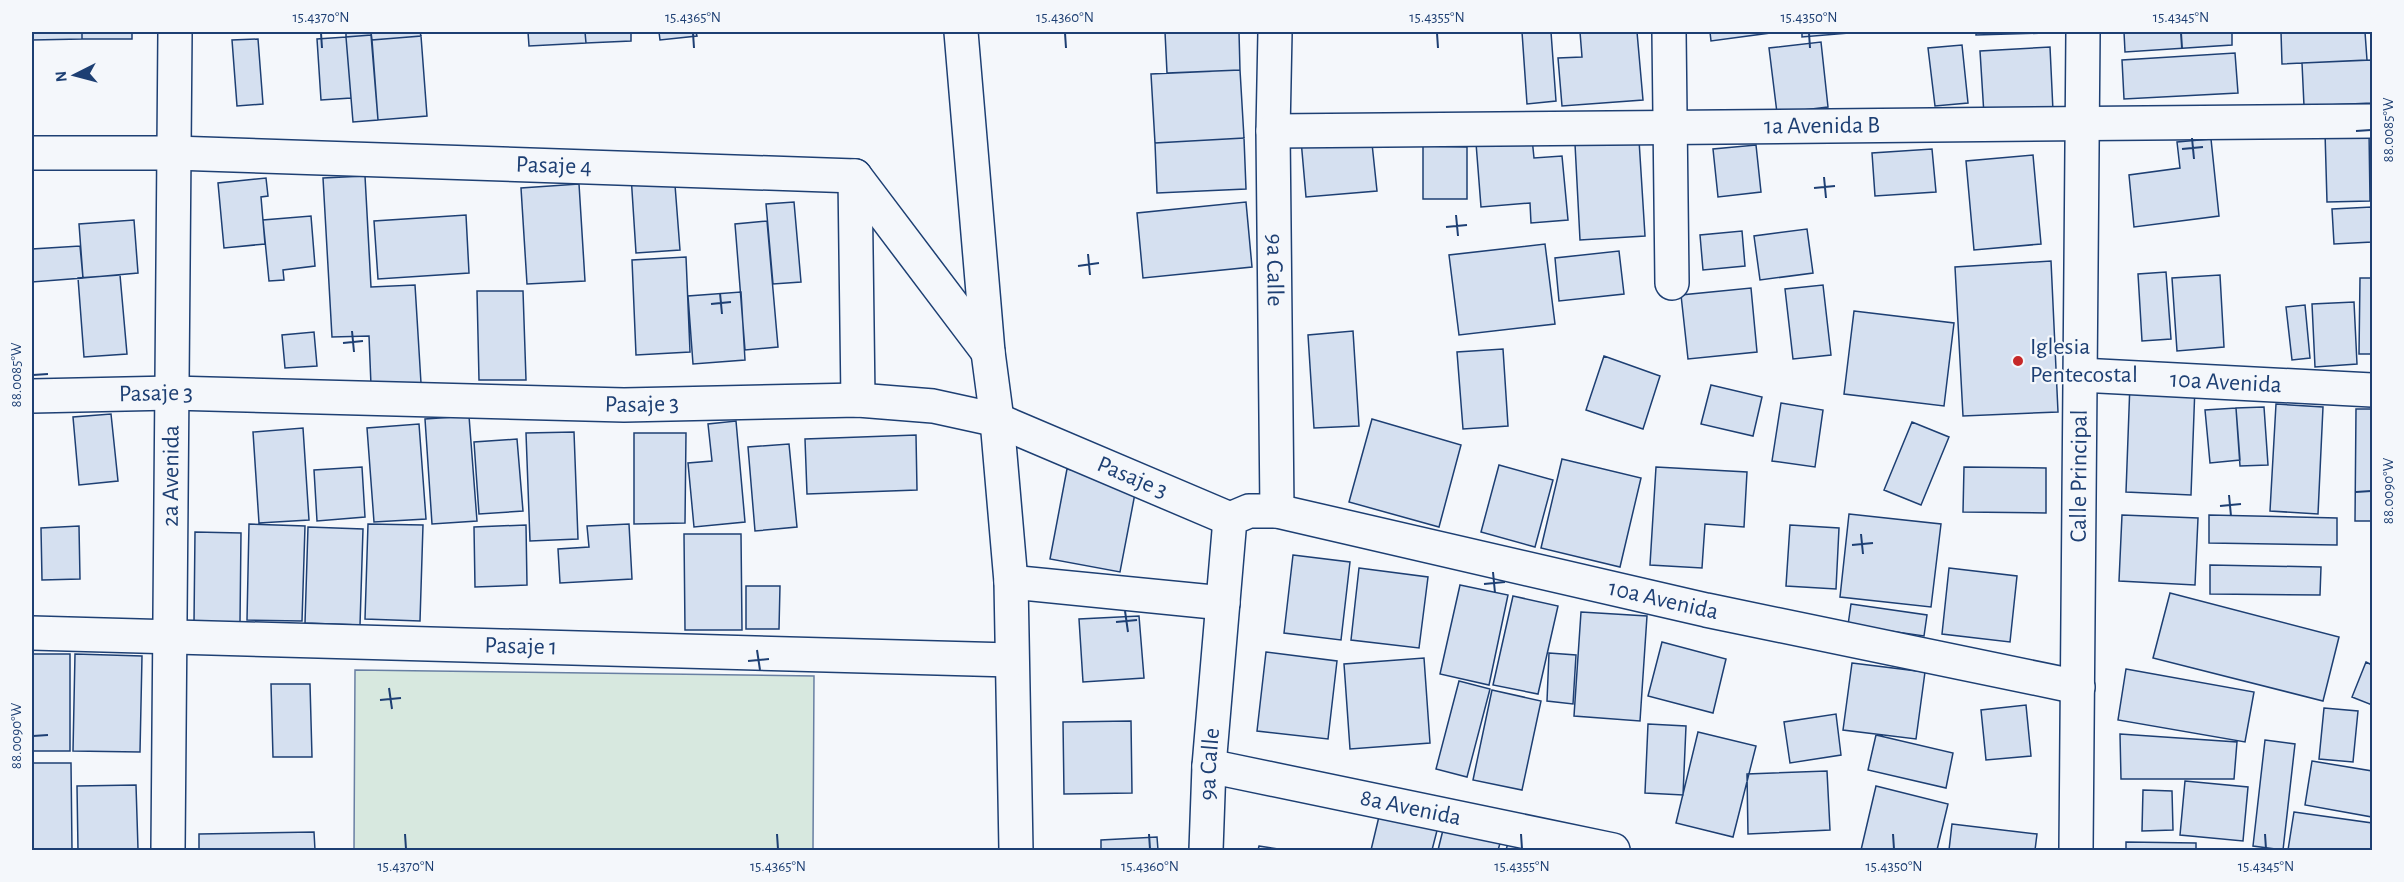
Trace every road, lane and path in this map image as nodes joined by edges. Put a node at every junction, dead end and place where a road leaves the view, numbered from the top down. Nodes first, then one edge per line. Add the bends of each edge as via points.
1 (175, 32) edge
2 (961, 32) edge
3 (1275, 32) edge
4 (1669, 32) edge
5 (2082, 32) edge
6 (2373, 121) edge
7 (2082, 124) junction
8 (1670, 126) junction
9 (1273, 131) junction
10 (32, 153) edge
11 (174, 153) junction
12 (855, 176) junction
13 (1672, 282) dead end
14 (988, 351) junction
15 (2080, 375) junction
16 (2373, 390) edge
17 (172, 393) junction
18 (32, 396) edge
19 (858, 400) junction
20 (997, 420) junction
21 (1252, 514) junction
22 (1011, 582) junction
23 (1223, 603) junction
24 (32, 633) edge
25 (170, 636) junction
26 (1011, 660) junction
27 (2078, 687) junction
28 (1209, 766) junction
29 (168, 850) edge
30 (1016, 850) edge
31 (1206, 850) edge
32 (1613, 850) edge
33 (2076, 850) edge

1 - 11 street, 2a Avenida
2 - 14 street
3 - 9 street, 9a Calle
4 - 8 street
5 - 7 street, Calle Principal
6 - 7 street, 1a Avenida B
7 - 8 street, 1a Avenida B
7 - 15 street, Calle Principal
8 - 9 street, 1a Avenida B
8 - 13 street
9 - 21 street, 9a Calle
10 - 11 street, Pasaje 4
11 - 12 street, Pasaje 4
11 - 17 street, 2a Avenida
12 - 14 street
12 - 19 street
14 - 20 street
15 - 16 street, 10a Avenida
15 - 27 street, Calle Principal
17 - 18 street, Pasaje 3
17 - 19 street, Pasaje 3 via 624,405
17 - 25 street, 2a Avenida
19 - 20 street, Pasaje 3 via 933,406
20 - 21 street, Pasaje 3
20 - 22 street
21 - 23 street, 9a Calle
21 - 27 street, 10a Avenida
22 - 23 street
22 - 26 street
23 - 28 street, 9a Calle
24 - 25 street, Pasaje 1
25 - 26 street, Pasaje 1
25 - 29 street, 2a Avenida
26 - 30 street
27 - 33 street, Calle Principal
28 - 31 street, 9a Calle
28 - 32 street, 8a Avenida

